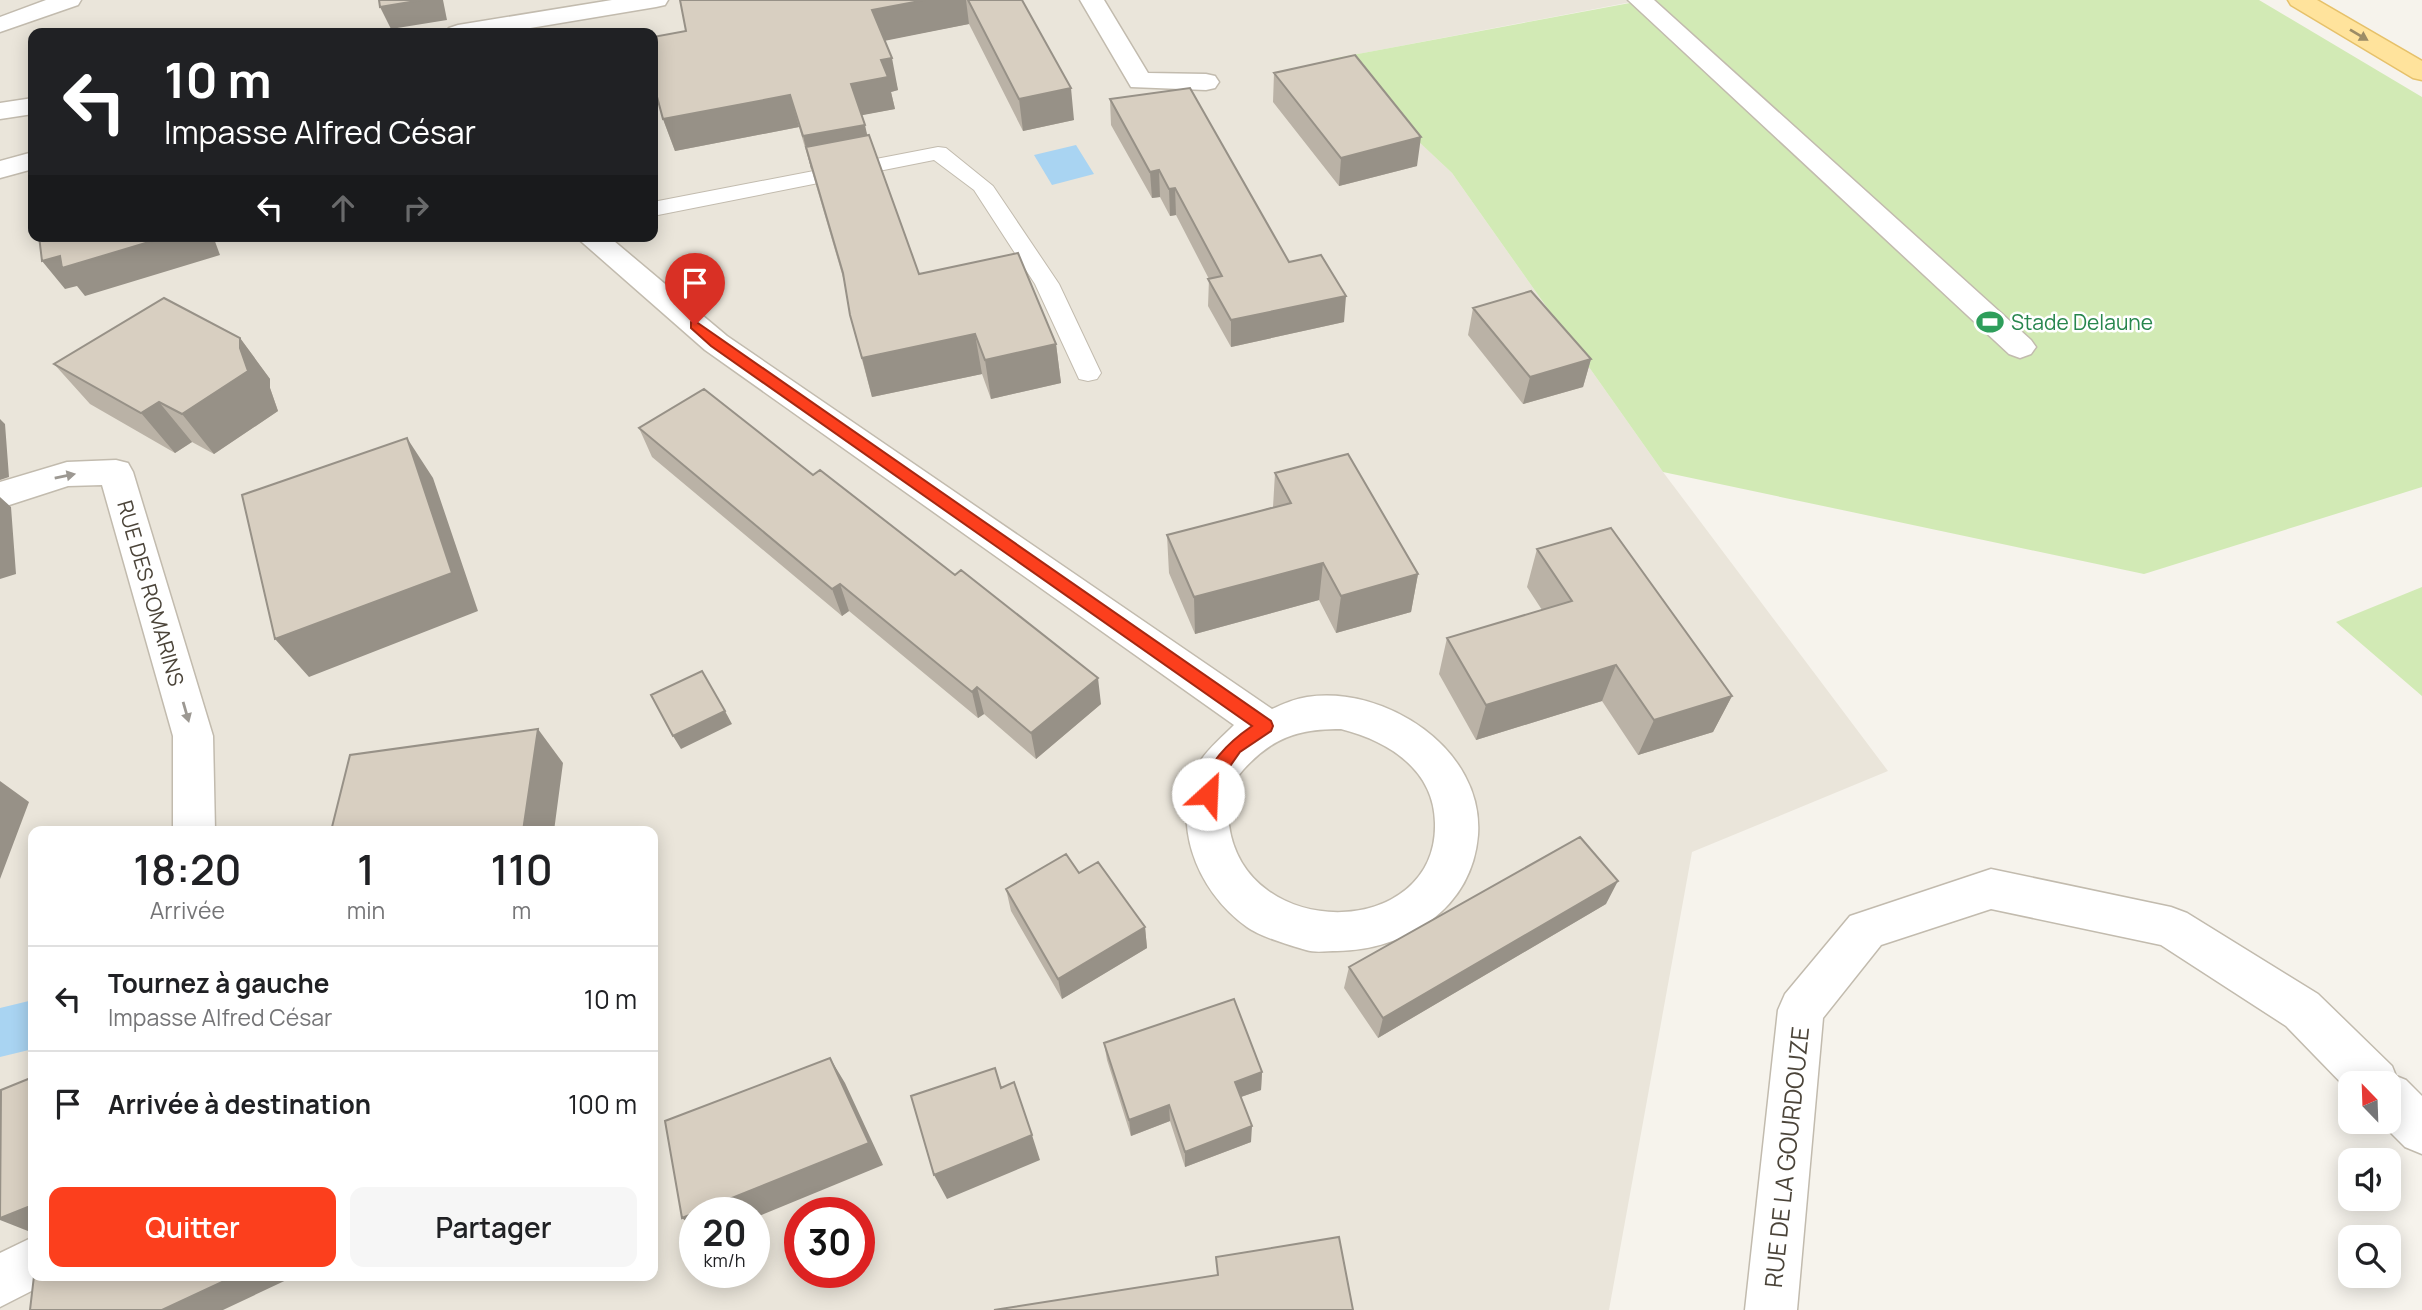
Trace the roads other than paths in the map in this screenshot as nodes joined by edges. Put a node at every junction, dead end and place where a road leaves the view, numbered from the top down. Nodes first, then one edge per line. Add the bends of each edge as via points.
1 (69, 0) edge
2 (656, 0) edge
3 (1092, 0) edge
4 (1640, 0) edge
5 (2301, 0) edge
6 (0, 25) edge
7 (488, 28) edge
8 (2422, 72) edge
9 (1206, 82) dead end
10 (28, 107) edge
11 (0, 111) edge
12 (28, 162) edge
13 (0, 170) edge
14 (658, 208) edge
15 (597, 242) edge
16 (2020, 347) dead end
17 (1088, 373) dead end
18 (0, 495) edge
19 (1265, 726) junction
20 (194, 826) edge
21 (2363, 1071) edge
22 (2401, 1109) edge
23 (2422, 1130) edge
24 (28, 1266) edge
25 (0, 1281) edge
26 (1771, 1310) edge

1 - 6 street
2 - 7 street
3 - 9 street via 1139,81
4 - 16 street
5 -> 8 main road
10 - 11 street
12 - 13 street
14 - 17 lane via 938,153 982,186 1047,285
15 - 19 street via 716,343
18 -> 20 street, RUE DES ROMARINS via 67,474 116,472 194,736
19 - 19 street via 1301,714 1341,713 1380,723 1415,743 1441,771 1456,805 1458,842 1445,877 1420,907 1383,926 1329,933 1296,928 1256,910 1226,882 1208,848 1204,811 1213,776 1234,747
21 - 26 street, RUE DE LA GOURDOUZE via 2302,1010 2171,927 1991,889 1866,930 1801,1010
22 - 23 street
24 - 25 street

